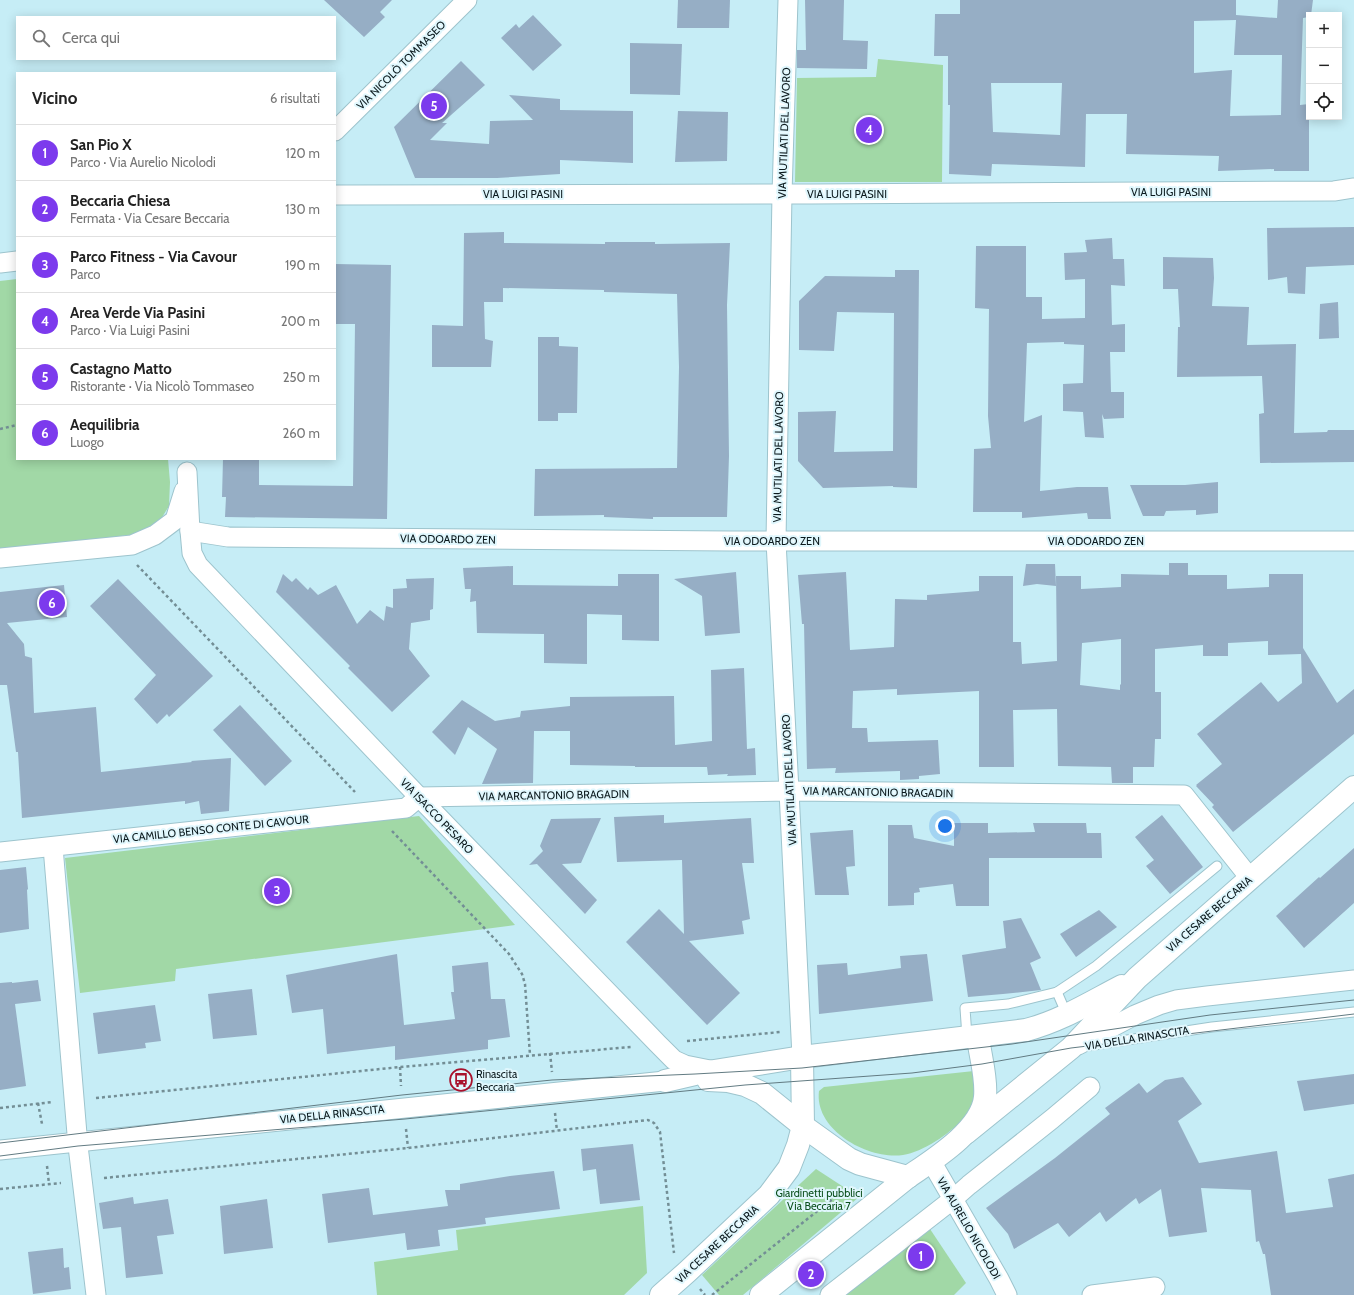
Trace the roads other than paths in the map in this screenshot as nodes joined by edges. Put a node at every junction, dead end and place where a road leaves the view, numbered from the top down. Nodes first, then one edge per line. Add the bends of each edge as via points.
1 (467, 0) edge
2 (788, 0) edge
3 (336, 130) edge
4 (1354, 188) edge
5 (1334, 191) junction
6 (782, 194) junction
7 (1354, 194) edge
8 (336, 195) edge
9 (16, 261) edge
10 (0, 263) edge
11 (187, 465) edge
12 (190, 531) junction
13 (776, 541) junction
14 (1354, 541) edge
15 (0, 558) edge
16 (1354, 787) edge
17 (790, 791) junction
18 (419, 797) junction
19 (53, 847) junction
20 (0, 852) edge
21 (1217, 866) dead end
22 (1250, 878) junction
23 (1137, 978) junction
24 (1354, 980) edge
25 (1057, 992) junction
26 (1354, 1012) edge
27 (1067, 1015) junction
28 (972, 1037) junction
29 (1071, 1048) junction
30 (802, 1057) junction
31 (714, 1071) junction
32 (665, 1080) junction
33 (1090, 1087) dead end
34 (803, 1126) junction
35 (966, 1133) junction
36 (78, 1141) junction
37 (0, 1150) edge
38 (931, 1161) junction
39 (908, 1177) junction
40 (952, 1200) junction
41 (1155, 1287) dead end
42 (96, 1295) edge
43 (661, 1295) edge
44 (761, 1295) edge
45 (830, 1295) edge
46 (1007, 1295) edge
47 (1092, 1295) edge

1 - 3 street, VIA NICOLÒ TOMMASEO
2 - 6 street, VIA MUTILATI DEL LAVORO
4 - 5 street, VIA LUIGI PASINI
5 - 6 street, VIA LUIGI PASINI
5 - 7 street, VIA LUIGI PASINI
6 - 8 street, VIA LUIGI PASINI
6 - 13 street, VIA MUTILATI DEL LAVORO
9 - 10 street
11 - 12 street, VIA ISACCO PESARO
11 - 15 street via 183,498 175,520 155,535 132,544
12 - 13 street, VIA ODOARDO ZEN via 228,537
12 - 18 street, VIA ISACCO PESARO via 192,553 198,565
13 - 14 street, VIA ODOARDO ZEN
13 - 17 street, VIA MUTILATI DEL LAVORO
16 - 22 street, VIA CESARE BECCARIA
17 - 18 street, VIA MARCANTONIO BRAGADIN
17 - 22 street, VIA MARCANTONIO BRAGADIN via 1184,795
17 - 30 street, VIA MUTILATI DEL LAVORO
18 - 19 street, VIA CAMILLO BENSO CONTE DI CAVOUR via 406,808
18 - 31 street, VIA ISACCO PESARO via 674,1060
19 - 20 street, VIA CAMILLO BENSO CONTE DI CAVOUR
19 - 36 street
21 - 25 lane via 1096,966
22 - 23 street, VIA CESARE BECCARIA
23 - 27 street
23 - 29 street, VIA CESARE BECCARIA
24 - 29 street, VIA DELLA RINASCITA via 1176,1000 1135,1015
25 - 27 lane
25 - 28 lane via 1008,1004 965,1008
26 - 29 lane, VIA DELLA RINASCITA via 1212,1027
27 - 28 street via 1026,1030
28 - 30 street
28 - 35 street via 985,1081 985,1097 978,1119
29 - 35 street, VIA CESARE BECCARIA
30 - 31 street
30 - 34 street, VIA CESARE BECCARIA
31 - 32 street
32 - 34 street via 741,1083 762,1093
32 - 36 street, VIA DELLA RINASCITA
33 - 40 street
34 - 39 street via 849,1159
34 - 43 street, VIA CESARE BECCARIA via 792,1160 772,1191
35 - 38 street
36 - 37 street, VIA DELLA RINASCITA
36 - 42 street
38 - 39 street
38 - 40 street, VIA AURELIO NICOLODI
39 - 44 street
40 - 45 street
40 - 46 street, VIA AURELIO NICOLODI
41 - 47 street

